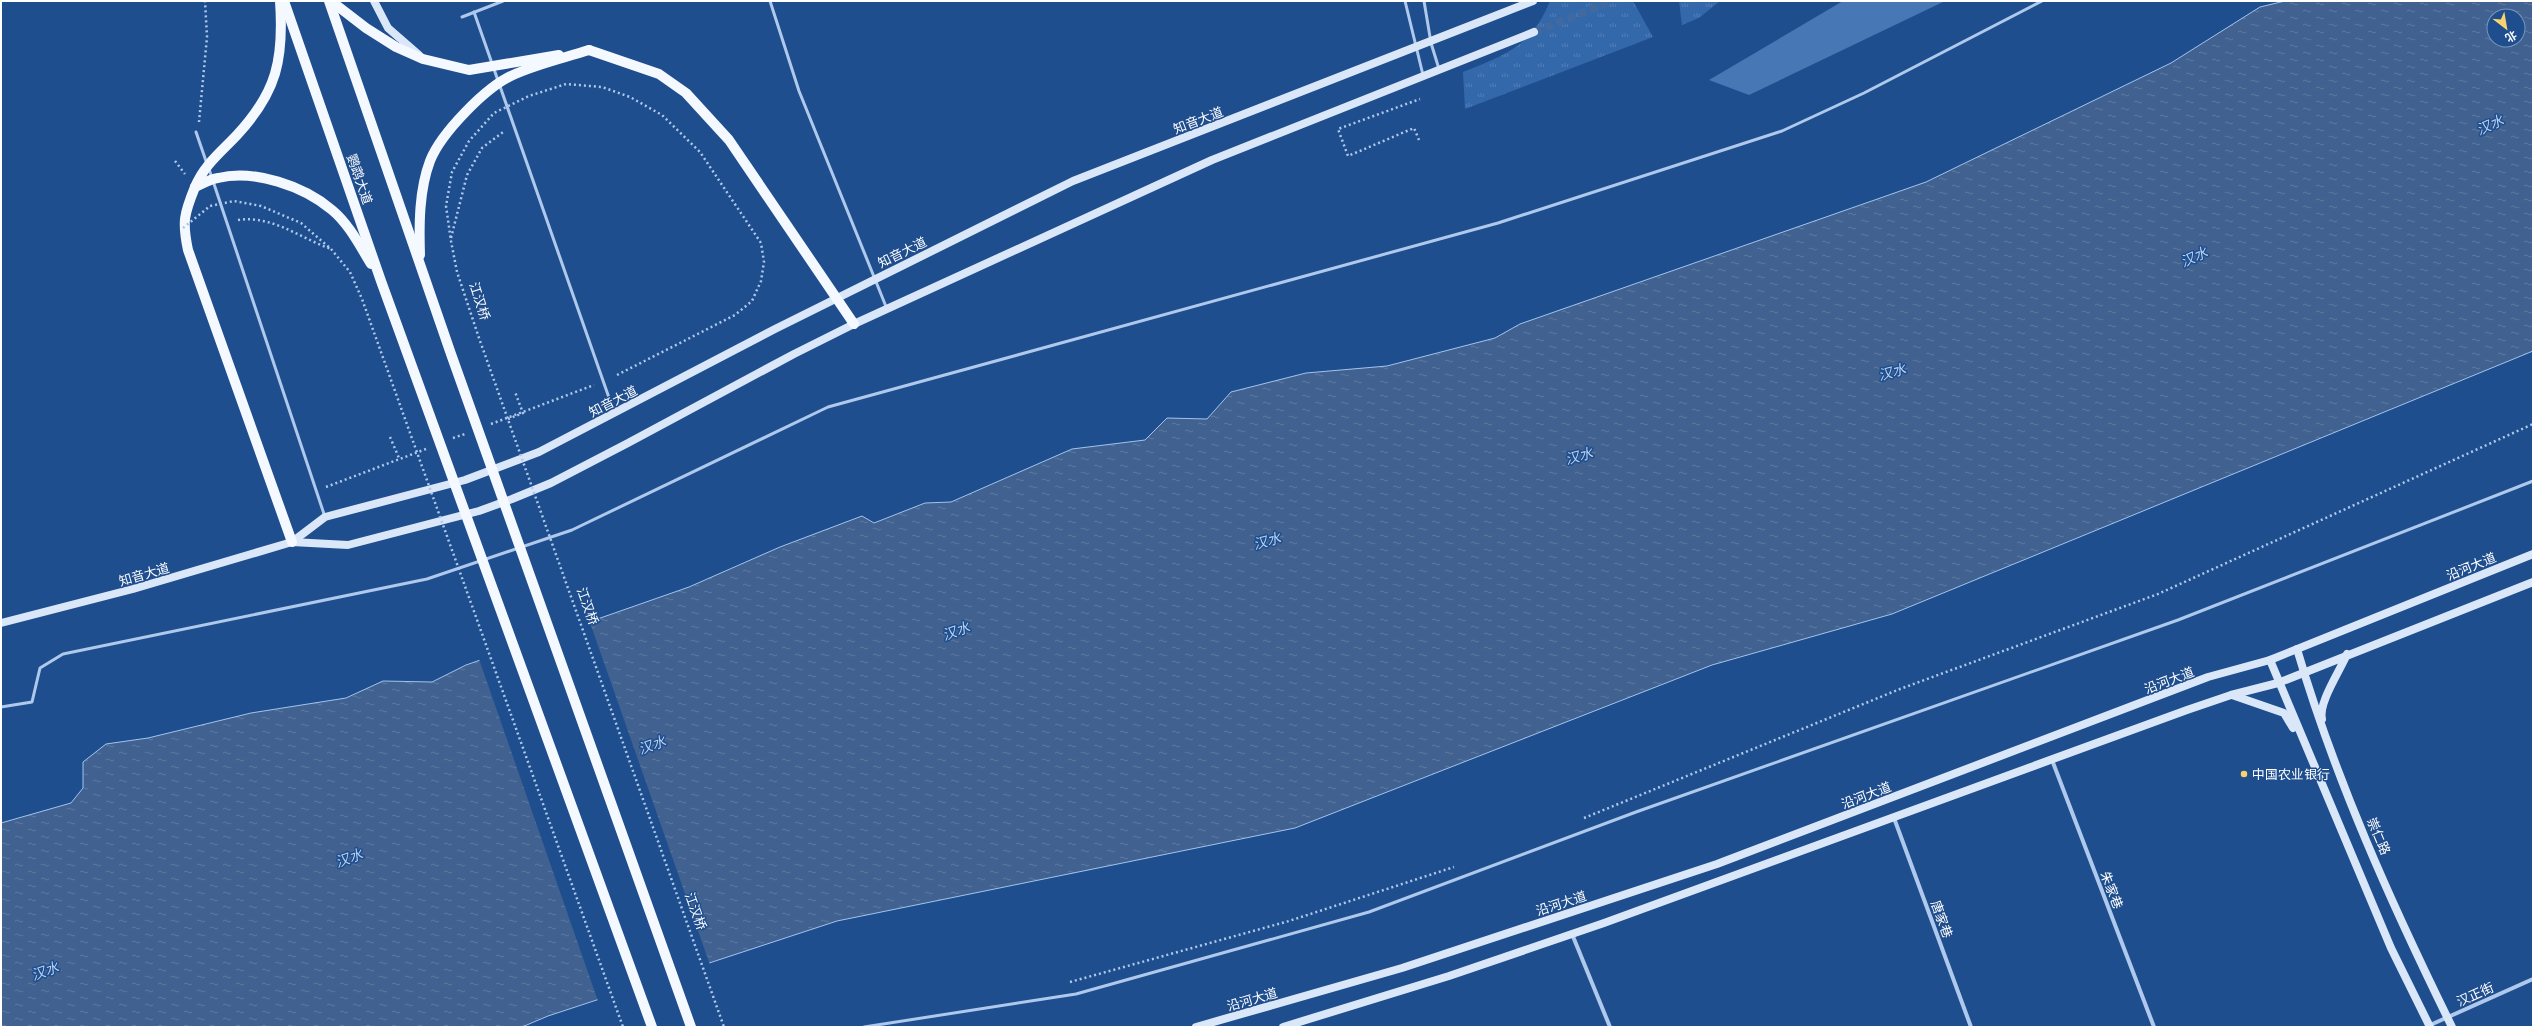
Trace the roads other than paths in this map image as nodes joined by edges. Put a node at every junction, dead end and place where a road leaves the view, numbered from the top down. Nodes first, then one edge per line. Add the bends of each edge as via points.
1 (280, 1) edge
2 (284, 1) edge
3 (330, 1) edge
4 (374, 1) edge
5 (503, 1) edge
6 (770, 1) edge
7 (1405, 1) edge
8 (1424, 1) edge
9 (1533, 1) edge
10 (2042, 1) edge
11 (474, 12) junction
12 (462, 17) dead end
13 (1534, 32) tunnel mouth
14 (1432, 43) junction
15 (1416, 49) junction
16 (589, 50) junction
17 (423, 59) junction
18 (1439, 69) junction
19 (1423, 75) junction
20 (196, 132) road end
21 (195, 187) junction
22 (420, 265) junction
23 (875, 279) junction
24 (381, 281) junction
25 (836, 298) junction
26 (887, 309) junction
27 (854, 324) junction
28 (615, 414) junction
29 (2533, 481) edge
30 (325, 517) junction
31 (292, 542) junction
32 (2533, 554) edge
33 (2533, 582) edge
34 (1, 623) edge
35 (2298, 649) junction
36 (2347, 654) junction
37 (2270, 660) junction
38 (2304, 672) junction
39 (2278, 684) junction
40 (2231, 695) junction
41 (1, 707) edge
42 (2328, 747) junction
43 (2310, 756) junction
44 (2052, 760) junction
45 (1893, 817) junction
46 (1572, 934) junction
47 (2533, 979) edge
48 (2448, 1017) junction
49 (652, 1027) edge
50 (691, 1027) edge
51 (864, 1027) edge
52 (1196, 1027) edge
53 (1283, 1027) edge
54 (1610, 1027) edge
55 (1971, 1027) edge
56 (2154, 1027) edge
57 (2428, 1027) edge
58 (2452, 1027) edge

1 - 21 main road, bridge via 282,37 276,77 256,114 201,173
2 - 24 main road, 鹦鹉大道, bridge
3 - 17 main road, bridge via 396,47
3 - 22 main road, bridge
4 - 17 main road via 388,28
5 - 11 lane
6 - 23 lane via 799,91
7 - 15 lane
8 - 14 lane
9 - 14 main road, 知音大道
10 - 41 lane via 1864,93 1782,131 1498,223 828,407 572,530 427,579 63,654 40,668 32,702
11 - 12 lane
11 - 28 lane
13 - 18 main road, 知音大道
14 - 15 main road, 知音大道
14 - 18 lane
15 - 19 lane
15 - 23 main road, 知音大道 via 1073,181
16 - 17 main road, bridge via 469,70
16 - 22 main road, bridge via 512,75 477,100 452,127 430,161 419,229
16 - 25 main road via 658,74 686,93 729,140
18 - 19 main road, 知音大道
19 - 26 main road, 知音大道 via 1212,160
20 - 30 lane
21 - 24 main road, bridge via 217,178 237,175 276,180 310,196 332,210 350,231
21 - 31 main road via 186,207 183,228 188,250
22 - 50 main road, bridge
23 - 25 main road, 知音大道
23 - 26 lane
24 - 49 main road, 鹦鹉大道, bridge
25 - 27 main road
25 - 28 main road, 知音大道
26 - 27 main road, 知音大道
27 - 31 main road, 知音大道 via 551,483 512,499 479,511 348,545
28 - 30 main road, 知音大道 via 539,452 500,468 465,480
29 - 51 lane via 2178,620 1636,812 1369,912 1076,994
30 - 31 main road, 知音大道
31 - 34 main road, 知音大道 via 133,590
32 - 35 main road, 沿河大道
33 - 36 main road
35 - 37 main road, 沿河大道
35 - 38 main road, 崇仁路
36 - 38 main road
36 - 42 main road via 2325,698 2321,714
37 - 39 main road
37 - 52 main road, 沿河大道 via 2208,677 1717,864 1402,968
38 - 39 main road
38 - 42 main road, 崇仁路
39 - 40 main road
39 - 43 main road
40 - 43 main road via 2284,713
40 - 44 main road
42 - 48 main road, 崇仁路 via 2410,939
43 - 57 main road via 2391,948
44 - 45 main road
44 - 56 street, 朱家巷
45 - 46 main road
45 - 55 street, 唐家巷
46 - 53 main road via 1449,976
46 - 54 street
47 - 48 street, 汉正街
48 - 57 street, 汉正街
48 - 58 main road, 崇仁路

